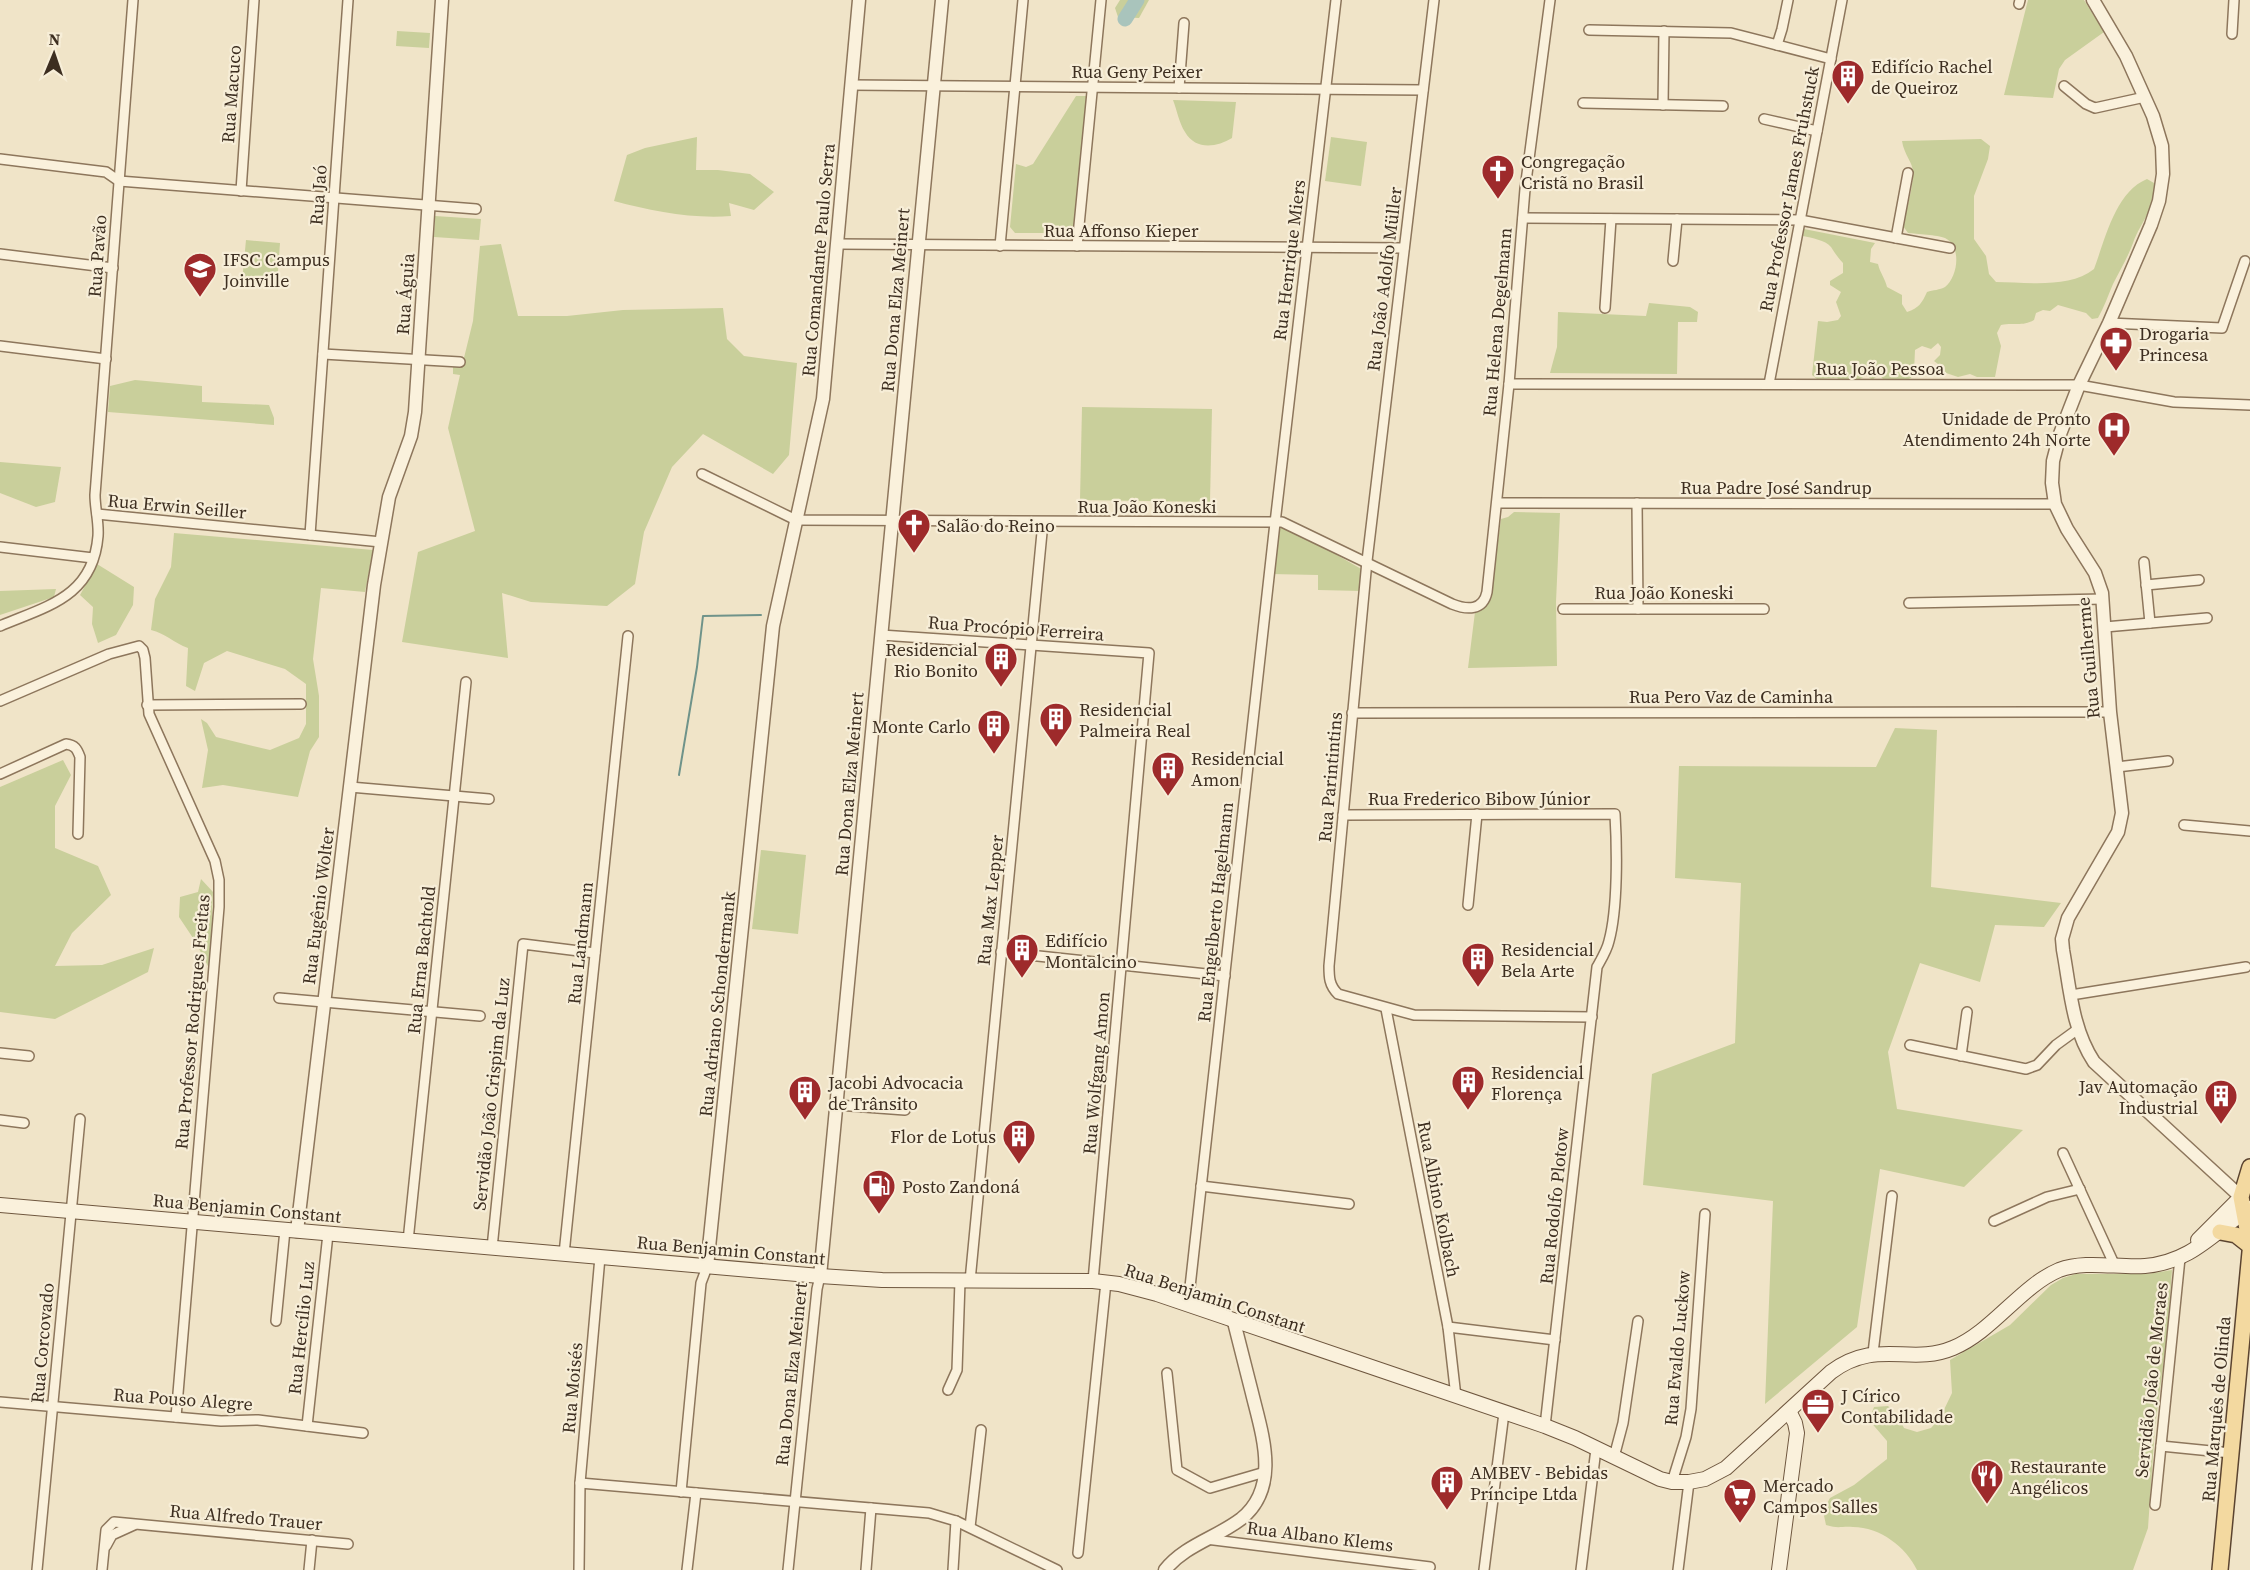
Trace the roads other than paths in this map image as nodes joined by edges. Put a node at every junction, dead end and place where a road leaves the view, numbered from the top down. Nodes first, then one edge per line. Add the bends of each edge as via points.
1 (133, 0) edge
2 (254, 0) edge
3 (348, 0) edge
4 (442, 0) edge
5 (859, 0) edge
6 (942, 0) edge
7 (1023, 0) edge
8 (1101, 0) edge
9 (1336, 0) edge
10 (1434, 0) edge
11 (1550, 0) edge
12 (1788, 0) edge
13 (1842, 0) edge
14 (2093, 0) edge
15 (2234, 0) edge
16 (1184, 23) dead end
17 (1589, 30) dead end
18 (1664, 31) junction
19 (2232, 34) dead end
20 (1777, 45) junction
21 (1831, 59) junction
22 (851, 85) junction
23 (933, 86) junction
24 (2064, 86) dead end
25 (1015, 87) junction
26 (1093, 87) junction
27 (1179, 88) junction
28 (1326, 89) junction
29 (1423, 90) junction
30 (2145, 97) junction
31 (1582, 103) dead end
32 (1663, 105) junction
33 (1723, 106) dead end
34 (1764, 119) dead end
35 (1817, 131) junction
36 (0, 159) edge
37 (1908, 173) dead end
38 (119, 181) junction
39 (241, 190) junction
40 (334, 198) junction
41 (429, 206) junction
42 (476, 209) dead end
43 (1523, 218) junction
44 (1611, 219) junction
45 (1677, 219) junction
46 (1800, 220) junction
47 (1896, 238) junction
48 (837, 244) junction
49 (918, 245) junction
50 (1000, 246) junction
51 (1077, 246) junction
52 (1307, 247) junction
53 (1950, 248) dead end
54 (1404, 249) junction
55 (0, 254) edge
56 (1673, 261) dead end
57 (2245, 261) dead end
58 (112, 267) junction
59 (1605, 308) dead end
60 (2109, 323) junction
61 (0, 346) edge
62 (323, 354) junction
63 (106, 359) junction
64 (418, 360) junction
65 (460, 362) dead end
66 (1509, 384) junction
67 (1769, 384) junction
68 (2079, 385) junction
69 (2250, 405) edge
70 (702, 474) dead end
71 (1497, 503) junction
72 (1636, 503) junction
73 (2055, 504) junction
74 (97, 514) junction
75 (796, 520) junction
76 (892, 521) junction
77 (1043, 522) junction
78 (1275, 523) junction
79 (310, 535) junction
80 (381, 542) junction
81 (0, 547) edge
82 (93, 558) junction
83 (1367, 561) junction
84 (2144, 562) dead end
85 (2199, 580) dead end
86 (375, 585) joint
87 (2146, 585) junction
88 (2103, 599) junction
89 (1909, 603) dead end
90 (1476, 607) joint
91 (1563, 609) dead end
92 (1638, 609) junction
93 (1764, 609) dead end
94 (2207, 618) dead end
95 (2150, 623) junction
96 (0, 626) edge
97 (2105, 627) junction
98 (881, 635) junction
99 (628, 636) dead end
100 (1031, 645) junction
101 (1149, 653) joint
102 (466, 682) dead end
103 (0, 701) edge
104 (301, 704) dead end
105 (147, 705) junction
106 (2110, 712) junction
107 (1352, 714) junction
108 (2168, 761) dead end
109 (2117, 767) junction
110 (0, 774) edge
111 (350, 787) junction
112 (454, 796) junction
113 (489, 799) dead end
114 (1477, 814) junction
115 (1615, 814) joint
116 (1343, 815) junction
117 (2184, 825) dead end
118 (2250, 831) edge
119 (78, 834) dead end
120 (1468, 905) dead end
121 (1001, 951) junction
122 (595, 953) junction
123 (1122, 965) junction
124 (2246, 967) dead end
125 (1225, 976) junction
126 (2071, 995) junction
127 (279, 998) dead end
128 (324, 1002) junction
129 (1386, 1009) junction
130 (432, 1012) junction
131 (1966, 1012) dead end
132 (480, 1016) dead end
133 (1592, 1017) junction
134 (2078, 1029) junction
135 (1910, 1045) dead end
136 (0, 1053) edge
137 (29, 1056) dead end
138 (1961, 1056) junction
139 (837, 1105) junction
140 (905, 1110) dead end
141 (80, 1119) dead end
142 (0, 1120) edge
143 (24, 1123) dead end
144 (2063, 1152) dead end
145 (2248, 1173) edge
146 (2221, 1179) junction
147 (1201, 1186) junction
148 (2080, 1190) junction
149 (1892, 1196) dead end
150 (1348, 1204) dead end
151 (0, 1205) edge
152 (2246, 1205) edge
153 (70, 1211) junction
154 (1705, 1214) dead end
155 (1994, 1221) dead end
156 (192, 1222) junction
157 (291, 1230) junction
158 (2220, 1232) junction
159 (328, 1234) junction
160 (408, 1241) junction
161 (2250, 1245) edge
162 (492, 1248) junction
163 (2250, 1252) edge
164 (564, 1254) junction
165 (600, 1257) junction
166 (2180, 1258) junction
167 (2115, 1266) junction
168 (707, 1267) junction
169 (820, 1276) junction
170 (965, 1281) junction
171 (1100, 1281) junction
172 (1188, 1305) junction
173 (276, 1321) dead end
174 (1638, 1321) dead end
175 (1234, 1322) junction
176 (1448, 1327) junction
177 (1555, 1340) junction
178 (1873, 1353) junction
179 (1167, 1373) dead end
180 (948, 1390) dead end
181 (1456, 1397) junction
182 (0, 1402) edge
183 (53, 1406) junction
184 (1789, 1411) junction
185 (1504, 1413) junction
186 (176, 1417) junction
187 (307, 1426) junction
188 (1545, 1426) junction
189 (981, 1430) dead end
190 (363, 1433) dead end
191 (2161, 1446) junction
192 (1596, 1449) junction
193 (2231, 1453) junction
194 (1614, 1457) junction
195 (1265, 1472) junction
196 (1672, 1482) junction
197 (1689, 1482) junction
198 (580, 1483) junction
199 (681, 1492) junction
200 (696, 1493) junction
201 (795, 1502) junction
202 (2154, 1505) dead end
203 (871, 1508) junction
204 (957, 1521) junction
205 (141, 1524) junction
206 (110, 1525) junction
207 (970, 1527) junction
208 (112, 1535) junction
209 (1206, 1539) junction
210 (312, 1540) junction
211 (348, 1544) dead end
212 (1078, 1553) dead end
213 (104, 1554) junction
214 (1034, 1559) junction
215 (1430, 1567) dead end
216 (37, 1570) edge
217 (102, 1570) edge
218 (309, 1570) edge
219 (579, 1570) edge
220 (687, 1570) edge
221 (788, 1570) edge
222 (866, 1570) edge
223 (953, 1570) edge
224 (1033, 1570) edge
225 (1057, 1570) edge
226 (1165, 1570) edge
227 (1484, 1570) edge
228 (1581, 1570) edge
229 (1678, 1570) edge
230 (1779, 1570) edge
231 (2220, 1570) edge

1 - 38 street, Rua Pavão
2 - 39 street, Rua Macuco
3 - 40 street, Rua Jaó
4 - 41 street, Rua Águia
5 - 22 street, Rua Comandante Paulo Serra
6 - 23 street, Rua Dona Elza Meinert
7 - 25 street
8 - 26 street
9 - 28 street, Rua Henrique Miers
10 - 29 street, Rua João Adolfo Müller
11 - 43 street, Rua Helena Degelmann
12 - 20 street
13 - 21 street, Rua Professor James Fruhstuck
14 - 30 street, Rua Guilherme
15 - 19 street
16 - 27 street
17 - 18 street
18 - 20 street via 1731,33
18 - 32 street
20 - 21 street
21 - 35 street, Rua Professor James Fruhstuck
22 - 23 street, Rua Geny Peixer
22 - 48 street, Rua Comandante Paulo Serra
23 - 25 street, Rua Geny Peixer
23 - 49 street, Rua Dona Elza Meinert
24 - 30 street via 2095,108
25 - 26 street, Rua Geny Peixer
25 - 50 street
26 - 27 street, Rua Geny Peixer
26 - 51 street
27 - 28 street, Rua Geny Peixer
28 - 29 street, Rua Geny Peixer
28 - 52 street, Rua Henrique Miers
29 - 54 street, Rua João Adolfo Müller
30 - 60 street, Rua Guilherme via 2162,146 2161,189 2151,225
31 - 32 street
32 - 33 street
34 - 35 street
35 - 46 street, Rua Professor James Fruhstuck
36 - 38 street via 106,172
37 - 47 street
38 - 39 street
38 - 58 street, Rua Pavão
39 - 40 street
40 - 41 street
40 - 62 street, Rua Jaó
41 - 42 street
41 - 64 street, Rua Águia
43 - 44 street
43 - 66 street, Rua Helena Degelmann
44 - 45 street
44 - 59 street
45 - 46 street
45 - 56 street
46 - 47 street
46 - 67 street, Rua Professor James Fruhstuck
47 - 53 street
48 - 49 street, Rua Affonso Kieper
48 - 75 street, Rua Comandante Paulo Serra via 823,399
49 - 50 street, Rua Affonso Kieper
49 - 76 street, Rua Dona Elza Meinert
50 - 51 street, Rua Affonso Kieper
51 - 52 street, Rua Affonso Kieper
52 - 54 street, Rua Affonso Kieper
52 - 78 street, Rua Henrique Miers
54 - 83 street, Rua João Adolfo Müller
55 - 58 street
57 - 60 street via 2222,328
58 - 63 street, Rua Pavão
60 - 68 street, Rua Guilherme
61 - 63 street
62 - 64 street
62 - 79 street, Rua Jaó
63 - 74 street, Rua Pavão via 95,495
64 - 65 street
64 - 80 street, Rua Águia via 413,425 392,486
66 - 67 street, Rua João Pessoa
66 - 71 street, Rua Helena Degelmann
67 - 68 street, Rua João Pessoa
68 - 69 street, Rua João Pessoa via 2174,402
68 - 73 street, Rua Guilherme via 2053,461
70 - 75 street, Rua João Koneski
71 - 72 street, Rua Padre José Sandrup
71 - 90 street, Rua Helena Degelmann via 1485,598
72 - 73 street, Rua Padre José Sandrup
72 - 92 street
73 - 88 street, Rua Guilherme via 2095,573
74 - 79 street, Rua Erwin Seiller
74 - 82 street, Rua Erwin Seiller via 98,537
75 - 76 street, Rua João Koneski
75 - 168 street, Rua Adriano Schondermank via 771,638
76 - 77 street, Rua João Koneski
76 - 98 street, Rua Dona Elza Meinert
77 - 78 street, Rua João Koneski
77 - 100 street, Rua Max Lepper
78 - 83 street, Rua João Koneski via 1288,523
78 - 125 street, Rua Engelberto Hagelmann
79 - 80 street, Rua Erwin Seiller
80 - 86 street, Rua Águia
81 - 82 street
82 - 96 street, Rua Erwin Seiller via 73,593
83 - 90 street, Rua João Koneski via 1452,604
83 - 107 street, Rua Parintintins
84 - 87 street
85 - 87 street
86 - 111 street, Rua Eugênio Wolter
87 - 95 street
88 - 89 street
88 - 97 street, Rua Guilherme
91 - 92 street, Rua João Koneski
92 - 93 street, Rua João Koneski
94 - 95 street
95 - 97 street
97 - 106 street, Rua Guilherme
98 - 100 street, Rua Procópio Ferreira
98 - 139 street, Rua Dona Elza Meinert
99 - 122 street, Rua Landmann
100 - 101 street, Rua Procópio Ferreira
100 - 121 street, Rua Max Lepper
101 - 123 street, Rua Wolfgang Amon
102 - 112 street, Rua Erna Bachtold
103 - 105 street, Rua Professor Rodrigues Freitas via 109,654 139,646 145,658
104 - 105 street
105 - 156 street, Rua Professor Rodrigues Freitas via 210,849 219,880
106 - 107 street, Rua Pero Vaz de Caminha
106 - 109 street, Rua Guilherme
107 - 116 street, Rua Parintintins
108 - 109 street
109 - 126 street, Rua Guilherme via 2122,805 2118,832 2064,927 2063,950
110 - 119 street via 66,744 72,745 80,757
111 - 112 street
111 - 128 street, Rua Eugênio Wolter
112 - 113 street
112 - 130 street, Rua Erna Bachtold
114 - 115 street, Rua Frederico Bibow Júnior
114 - 116 street, Rua Frederico Bibow Júnior
114 - 120 street
115 - 133 street, Rua Rodolfo Plotow via 1611,929 1597,967
116 - 129 street, Rua Parintintins via 1330,984 1338,994
117 - 118 street
121 - 123 street
121 - 170 street, Rua Max Lepper
122 - 162 street, Servidão João Crispim da Luz via 523,944
122 - 164 street, Rua Landmann
123 - 125 street
123 - 171 street, Rua Wolfgang Amon
124 - 126 street
125 - 147 street, Rua Engelberto Hagelmann
126 - 134 street, Rua Guilherme
127 - 128 street
128 - 130 street
128 - 157 street, Rua Eugênio Wolter
129 - 133 street via 1427,1016
129 - 176 street, Rua Albino Kolbach
130 - 132 street
130 - 160 street, Rua Erna Bachtold
131 - 138 street
133 - 177 street, Rua Rodolfo Plotow
134 - 138 street via 2032,1068 2019,1069
134 - 146 street, Rua Guilherme via 2088,1053 2102,1071
135 - 138 street
136 - 137 street
139 - 140 street
139 - 169 street, Rua Dona Elza Meinert
141 - 153 street, Rua Corcovado
142 - 143 street
144 - 148 street
145 - 146 street
145 - 152 main road
146 - 152 street, Rua Guilherme
147 - 150 street
147 - 172 street, Rua Engelberto Hagelmann
148 - 155 street via 2047,1197
148 - 167 street
149 - 178 street
151 - 153 main road, Rua Benjamin Constant
152 - 158 main road, Rua Benjamin Constant
152 - 161 main road
152 - 166 main road
153 - 156 main road, Rua Benjamin Constant
153 - 183 street, Rua Corcovado
154 - 196 street, Rua Evaldo Luckow via 1690,1409
156 - 157 main road, Rua Benjamin Constant
156 - 186 street, Rua Professor Rodrigues Freitas
157 - 159 main road, Rua Benjamin Constant
157 - 173 street
158 - 161 main road via 2236,1235
158 - 166 main road, Rua Benjamin Constant
159 - 160 main road, Rua Benjamin Constant
159 - 187 street, Rua Hercílio Luz
160 - 162 main road, Rua Benjamin Constant
162 - 164 main road, Rua Benjamin Constant
163 - 193 main road, Rua Marquês de Olinda
164 - 165 main road, Rua Benjamin Constant
165 - 168 main road, Rua Benjamin Constant
165 - 198 street, Rua Moisés
166 - 167 main road, Rua Benjamin Constant via 2146,1266
166 - 191 street, Servidão João de Moraes
167 - 178 main road, Rua Benjamin Constant via 2080,1266 2058,1271 1953,1348 1929,1354
168 - 169 main road, Rua Benjamin Constant
168 - 199 street, Rua Adriano Schondermank via 701,1283
169 - 170 main road, Rua Benjamin Constant
169 - 201 street, Rua Dona Elza Meinert
170 - 171 main road, Rua Benjamin Constant
170 - 180 street, Rua Max Lepper via 957,1370
171 - 172 main road, Rua Benjamin Constant
171 - 212 street, Rua Wolfgang Amon
172 - 175 main road, Rua Benjamin Constant
174 - 194 street
175 - 181 main road, Rua Benjamin Constant
175 - 195 street via 1263,1438
176 - 177 street
176 - 181 street, Rua Albino Kolbach
177 - 188 street, Rua Rodolfo Plotow
178 - 184 main road, Rua Benjamin Constant via 1839,1366
179 - 195 street via 1177,1470 1210,1488
181 - 185 main road, Rua Benjamin Constant
182 - 183 street, Rua Pouso Alegre
183 - 186 street, Rua Pouso Alegre
183 - 216 street, Rua Corcovado
184 - 197 main road, Rua Benjamin Constant via 1726,1468
184 - 230 main road via 1797,1433
185 - 188 main road, Rua Benjamin Constant
185 - 227 street
186 - 187 street, Rua Pouso Alegre
187 - 190 street, Rua Pouso Alegre
188 - 192 main road, Rua Benjamin Constant
189 - 207 street
191 - 193 street
191 - 202 street, Servidão João de Moraes
192 - 194 main road, Rua Benjamin Constant
192 - 228 street
193 - 231 main road, Rua Marquês de Olinda
194 - 196 main road, Rua Benjamin Constant
195 - 209 street via 1262,1489 1250,1509
196 - 197 main road, Rua Benjamin Constant
197 - 229 street
198 - 199 street
198 - 219 street, Rua Moisés
199 - 200 street
200 - 201 street
200 - 220 street
201 - 203 street
201 - 221 street, Rua Dona Elza Meinert
203 - 204 street via 929,1513
203 - 222 street
204 - 207 street
204 - 223 street
205 - 206 street, Rua Alfredo Trauer
205 - 208 street, Rua Alfredo Trauer
205 - 210 street, Rua Alfredo Trauer
206 - 208 street
206 - 213 street
207 - 214 street
208 - 213 street
209 - 215 street, Rua Albano Klems
209 - 226 street via 1182,1553
210 - 211 street, Rua Alfredo Trauer
210 - 218 street
213 - 217 street
214 - 224 street
214 - 225 street

